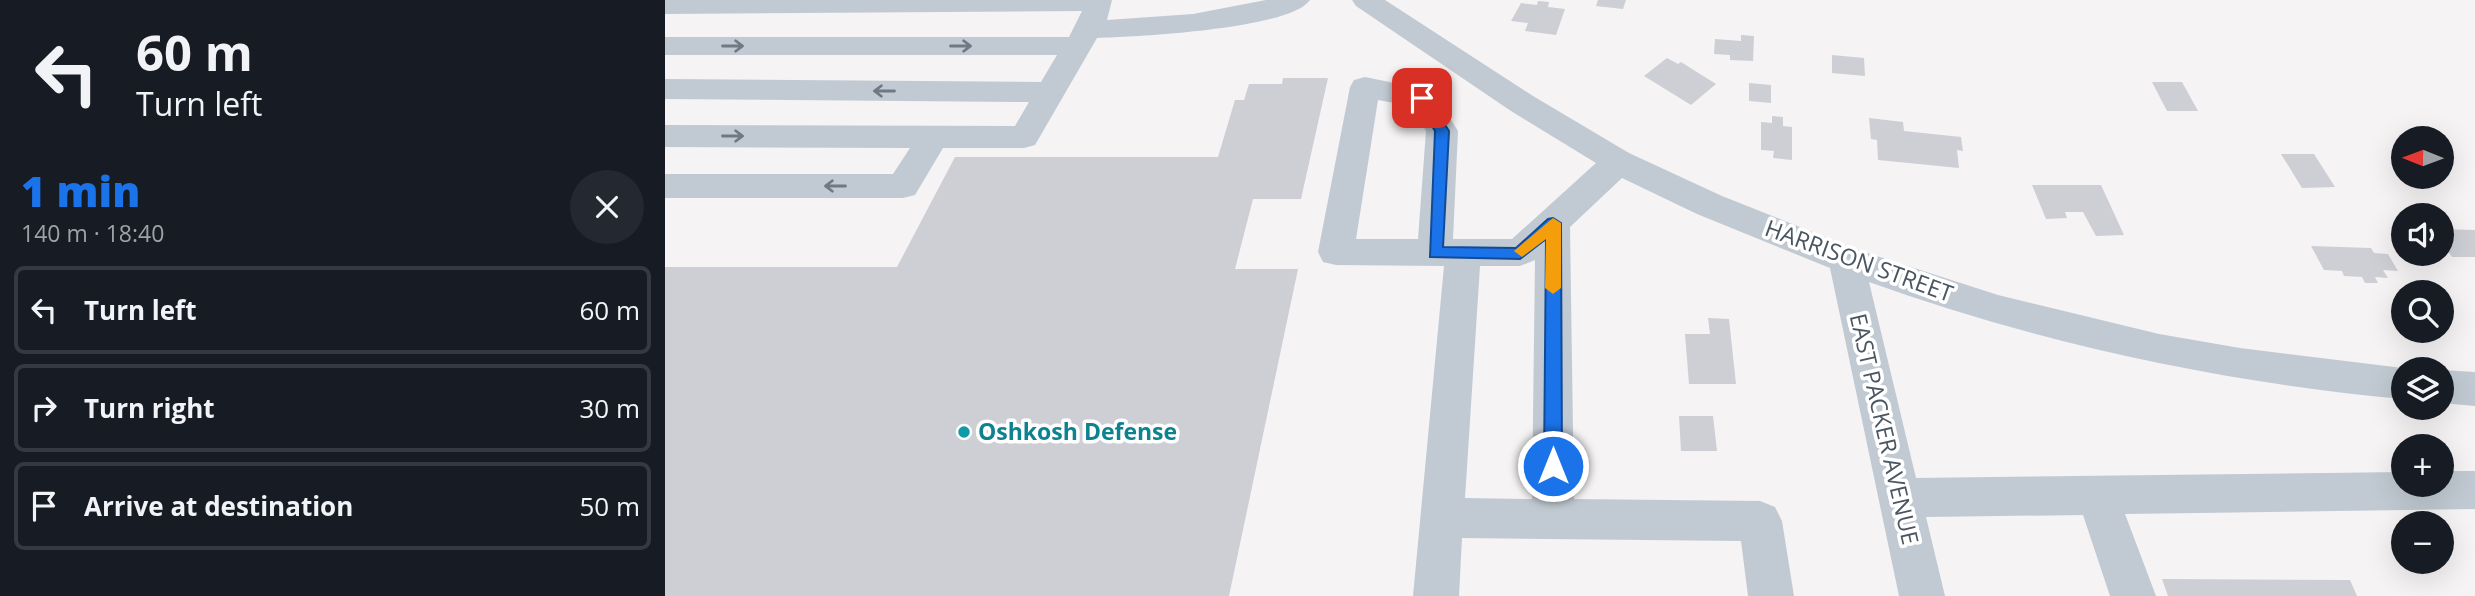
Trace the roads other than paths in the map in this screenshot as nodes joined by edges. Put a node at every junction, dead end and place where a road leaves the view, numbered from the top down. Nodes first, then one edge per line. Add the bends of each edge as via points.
1 (1296, 0) edge
2 (1366, 0) edge
3 (665, 5) edge
4 (1091, 19) edge
5 (665, 46) edge
6 (665, 89) edge
7 (1051, 92) junction
8 (665, 136) edge
9 (934, 137) junction
10 (1618, 162) junction
11 (665, 186) edge
12 (903, 186) joint
13 (1553, 223) junction
14 (1449, 253) junction
15 (1846, 261) junction
16 (2391, 382) edge
17 (2454, 387) edge
18 (2475, 389) edge
19 (2475, 490) edge
20 (2097, 495) junction
21 (1900, 498) junction
22 (1443, 519) junction
23 (1553, 519) junction
24 (1436, 596) edge
25 (1771, 596) edge
26 (1922, 596) edge
27 (2133, 596) edge

1 - 4 street via 1223,21 1158,28
2 - 10 street, HARRISON STREET
3 - 4 street
5 -> 4 street
4 - 7 street
7 -> 6 street
7 - 9 street via 1024,137
8 -> 9 street
9 - 12 street
10 - 13 street
10 - 15 street, HARRISON STREET
12 -> 11 lane
13 - 14 street via 1520,253
13 - 23 street
14 - 14 street via 1336,252 1365,87 1422,98 1442,131
14 - 22 street
15 - 16 street, HARRISON STREET via 2025,318 2143,345 2262,367
15 - 21 street, EAST PACKER AVENUE
17 - 18 street
19 - 20 street
20 - 21 street
20 - 27 street
21 - 26 street, EAST PACKER AVENUE
22 - 23 street
22 - 24 street
23 - 25 street via 1760,521

